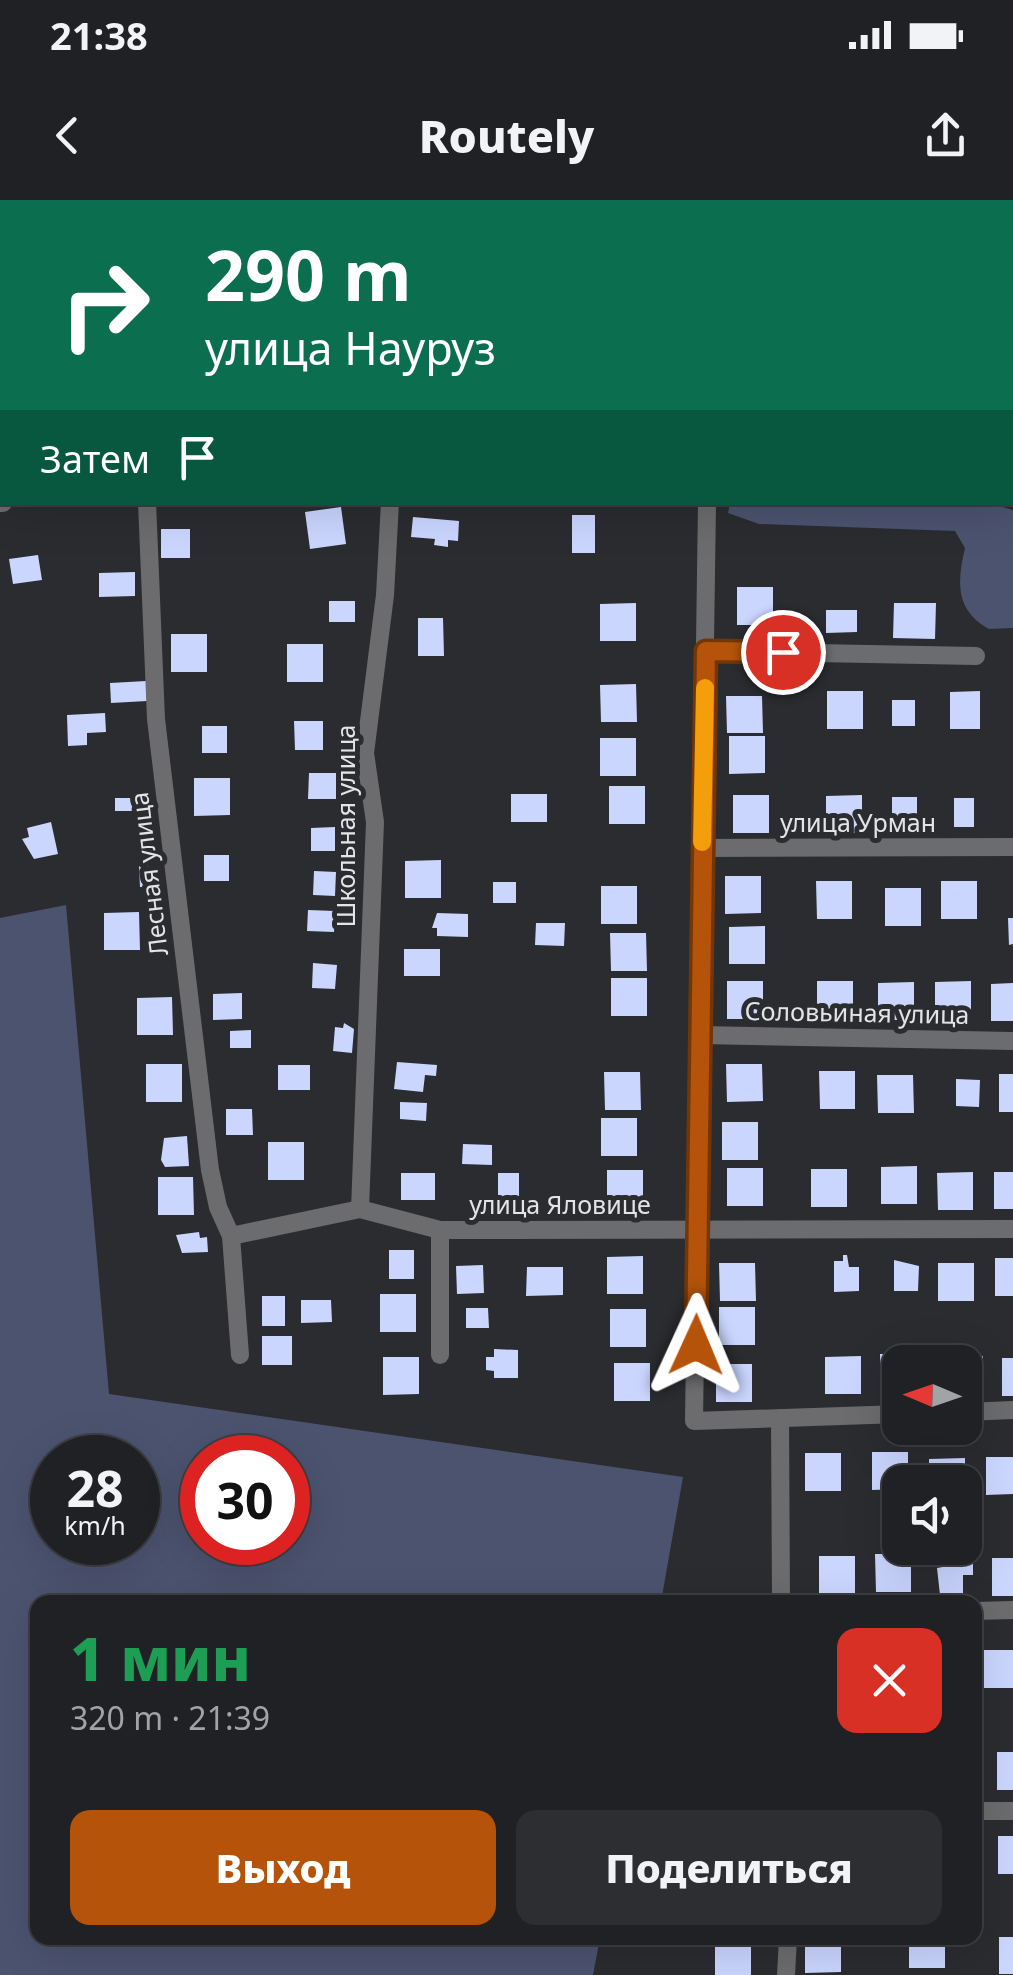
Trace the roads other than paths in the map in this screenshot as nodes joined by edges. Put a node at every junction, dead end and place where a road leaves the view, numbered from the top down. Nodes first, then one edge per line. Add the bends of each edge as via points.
1 (147, 505) edge
2 (390, 505) edge
3 (707, 505) edge
4 (706, 651) junction
5 (976, 656) dead end
6 (1013, 847) edge
7 (702, 848) junction
8 (700, 1035) junction
9 (1013, 1041) edge
10 (360, 1210) junction
11 (1013, 1229) edge
12 (440, 1230) junction
13 (698, 1230) junction
14 (231, 1236) junction
15 (240, 1355) dead end
16 (440, 1355) dead end
17 (1013, 1410) edge
18 (982, 1411) edge
19 (882, 1415) edge
20 (780, 1418) junction
21 (781, 1595) edge
22 (1013, 1610) edge
23 (982, 1611) edge
24 (982, 1811) edge
25 (1013, 1811) edge
26 (788, 1945) edge
27 (786, 1975) edge

1 - 14 street, Лесная улица via 156,719 210,1170
2 - 10 street, Школьная улица via 386,595 365,752 375,822
3 - 4 street
4 - 5 street
4 - 7 street
6 - 7 street, улица Урман
7 - 8 street
8 - 9 street, Соловьиная улица
8 - 13 street
10 - 12 street, улица Яловице
10 - 14 street, улица Яловице
11 - 13 street, улица Яловице
12 - 13 street, улица Яловице
12 - 16 street
13 - 20 street via 694,1421
14 - 15 street
17 - 18 street
19 - 20 street
20 - 21 street
22 - 23 street
24 - 25 street
26 - 27 street

